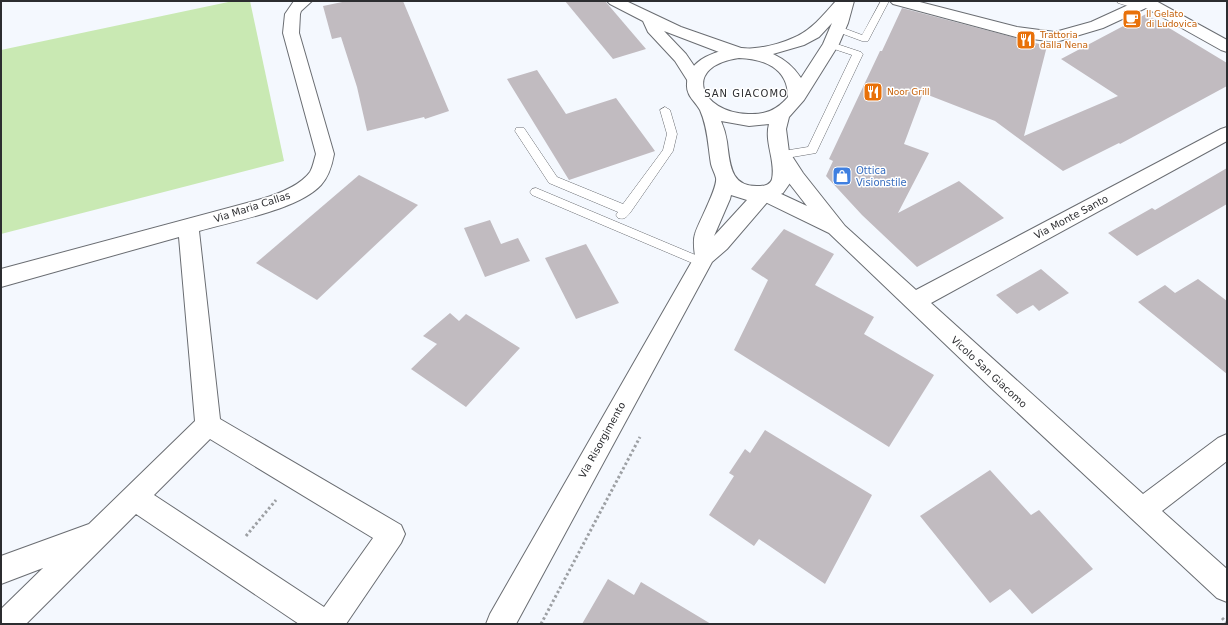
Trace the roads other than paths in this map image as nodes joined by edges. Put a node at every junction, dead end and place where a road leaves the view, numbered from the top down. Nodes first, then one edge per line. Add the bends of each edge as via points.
1 (304, 1) edge
2 (615, 1) edge
3 (845, 1) edge
4 (885, 1) edge
5 (898, 1) edge
6 (1121, 1) edge
7 (1144, 3) edge
8 (648, 19) junction
9 (838, 29) junction
10 (831, 45) junction
11 (1227, 47) edge
12 (746, 53) junction
13 (695, 79) junction
14 (797, 97) junction
15 (708, 109) junction
16 (665, 110) dead end
17 (781, 114) junction
18 (520, 131) dead end
19 (1227, 133) edge
20 (781, 155) junction
21 (726, 180) junction
22 (536, 192) dead end
23 (764, 193) junction
24 (626, 210) junction
25 (615, 225) junction
26 (188, 227) junction
27 (838, 231) junction
28 (703, 259) junction
29 (1, 278) edge
30 (914, 302) junction
31 (208, 425) junction
32 (1227, 446) edge
33 (134, 497) junction
34 (1142, 511) junction
35 (98, 533) junction
36 (1, 570) edge
37 (1227, 588) edge
38 (6, 624) edge
39 (324, 624) edge
40 (329, 624) edge
41 (500, 624) edge

1 - 26 street, Via Maria Callas via 291,16 291,33 325,154 322,169 313,181 282,199
2 - 8 street
3 - 9 street
3 - 12 street via 813,34 798,42
4 - 9 lane via 865,39
5 - 7 street via 1016,32 1056,36 1097,25
6 - 7 lane
7 - 11 street
8 - 12 street via 690,37
8 - 13 street via 653,30 670,45
9 - 10 street
10 - 14 street
10 - 20 lane via 858,54 812,150
12 - 13 street via 724,54 710,60 700,69
12 - 14 street via 771,59 787,70 796,83
13 - 15 street via 696,95
14 - 17 street
15 - 17 street via 728,118 749,121
15 - 21 street via 718,140 719,159
16 - 24 lane via 672,134 668,151
17 - 20 street, Via Risorgimento via 778,128
18 - 24 lane via 553,180
19 - 30 street, Via Monte Santo
20 - 23 street, Via Risorgimento via 781,182 775,189
20 - 27 street, Vicolo San Giacomo
21 - 23 street via 740,190 755,194
21 - 28 street via 704,236
22 - 25 lane
23 - 27 street, Vicolo San Giacomo
23 - 28 street, Via Risorgimento
24 - 25 lane
25 - 28 lane
26 - 29 street, Via Maria Callas
26 - 31 street
27 - 30 street, Vicolo San Giacomo
28 - 41 street, Via Risorgimento
30 - 34 street, Vicolo San Giacomo
31 - 33 street
31 - 40 street via 392,534
32 - 34 street
33 - 35 street
33 - 39 street
34 - 37 street, Vicolo San Giacomo
35 - 36 street
35 - 38 street

